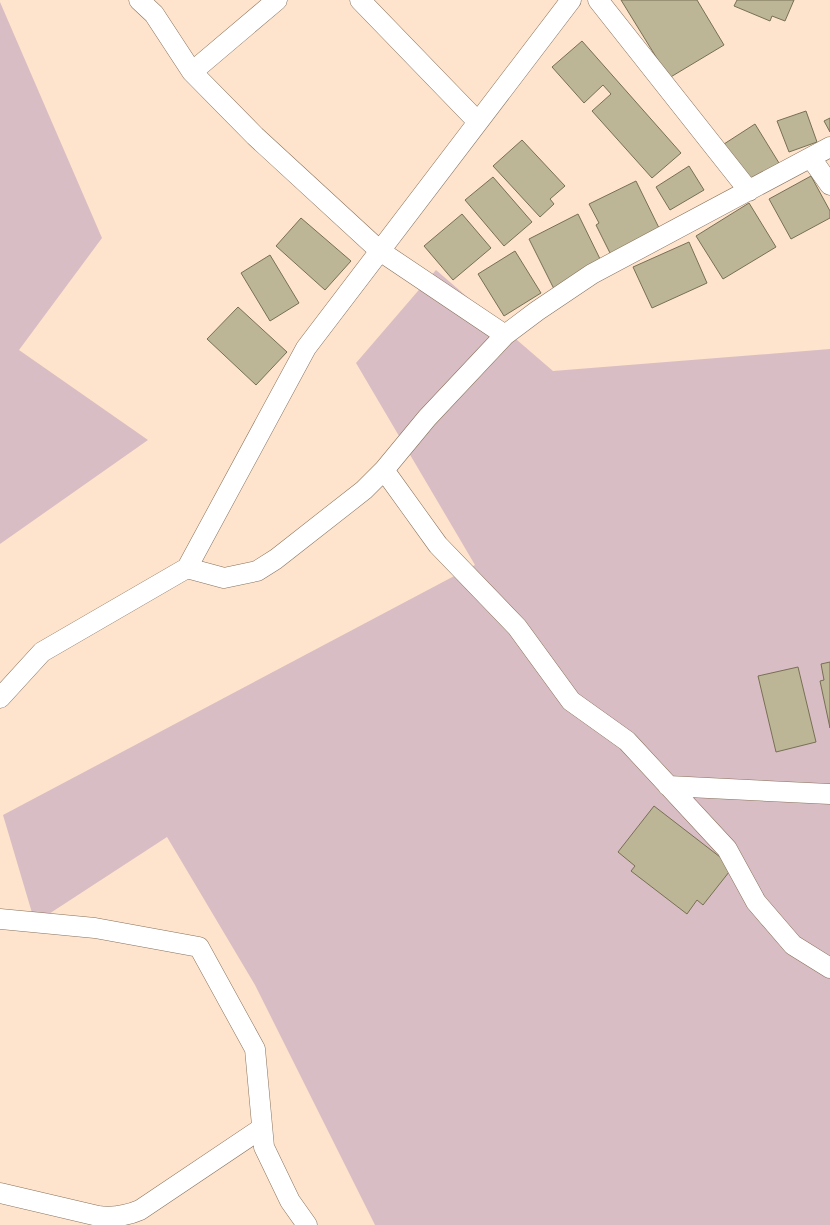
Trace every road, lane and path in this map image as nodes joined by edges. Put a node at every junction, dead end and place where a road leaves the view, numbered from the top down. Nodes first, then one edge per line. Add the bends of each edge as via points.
1 (139, 0) edge
2 (277, 0) edge
3 (360, 0) edge
4 (571, 0) edge
5 (598, 0) edge
6 (192, 72) junction
7 (478, 122) junction
8 (830, 147) edge
9 (811, 158) junction
10 (830, 185) edge
11 (749, 191) junction
12 (380, 251) junction
13 (505, 335) junction
14 (384, 470) junction
15 (187, 568) junction
16 (0, 698) edge
17 (668, 786) junction
18 (830, 794) edge
19 (0, 919) edge
20 (830, 968) edge
21 (262, 1128) junction
22 (0, 1193) edge
23 (120, 1221) edge
24 (307, 1225) edge

1 - 6 street via 154,14
2 - 6 street
3 - 7 street
4 - 7 street
5 - 11 street
6 - 12 street via 255,136
7 - 12 street
8 - 9 street
9 - 10 street
9 - 11 street
11 - 13 street via 592,274
12 - 13 street
12 - 15 street via 306,348
13 - 14 street via 427,418
14 - 15 street via 357,496 257,571 224,578
14 - 17 street via 438,545 517,627 571,701 627,740
15 - 16 street via 42,652
17 - 18 street
17 - 20 street via 727,849 756,902 794,945
19 - 21 street via 95,928 199,947 255,1049
21 - 23 street
21 - 24 street via 264,1146 290,1201
22 - 23 street

